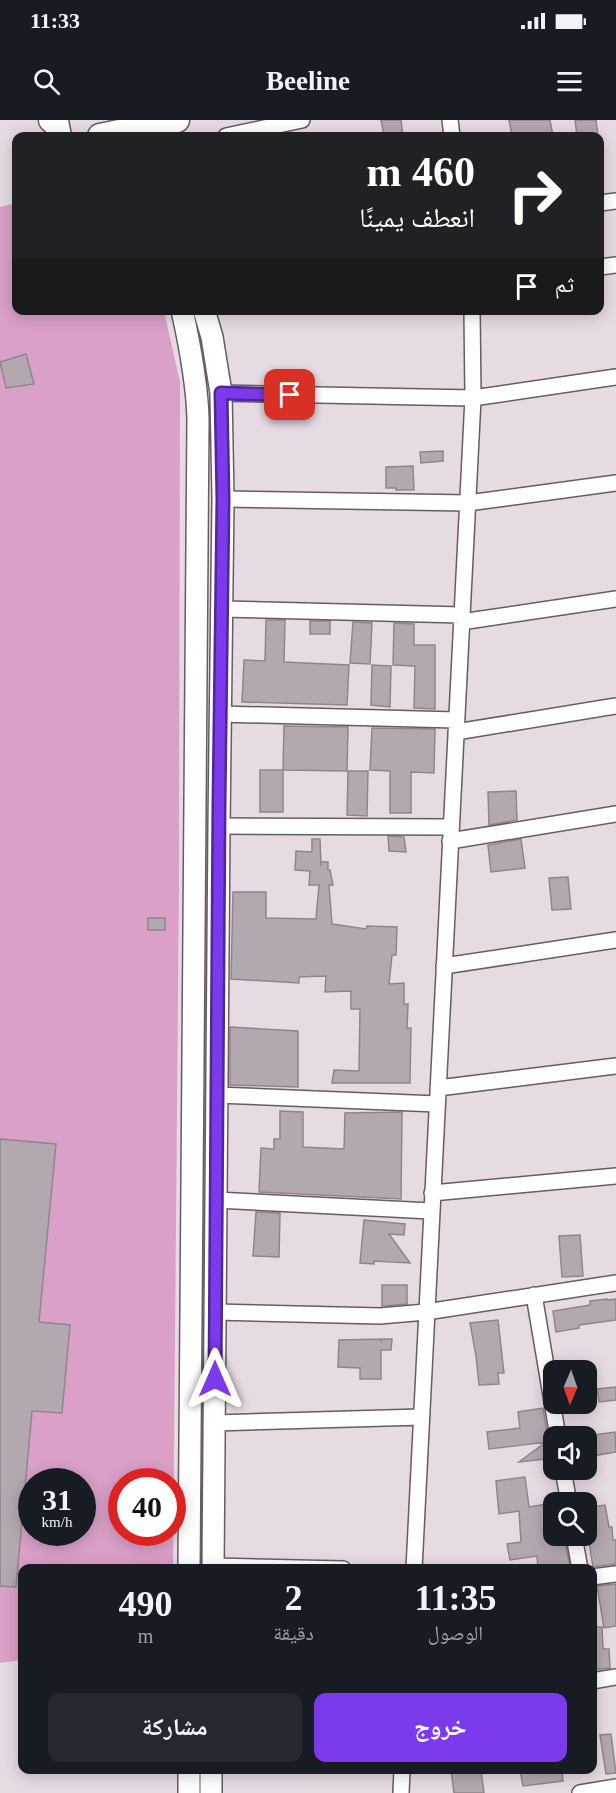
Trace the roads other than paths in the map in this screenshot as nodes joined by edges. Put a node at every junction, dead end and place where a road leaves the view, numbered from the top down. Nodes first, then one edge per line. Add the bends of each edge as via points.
1 (177, 120) edge
2 (302, 120) edge
3 (140, 132) edge
4 (245, 132) edge
5 (183, 315) edge
6 (205, 315) edge
7 (472, 315) edge
8 (616, 377) edge
9 (221, 393) junction
10 (473, 398) junction
11 (616, 483) edge
12 (223, 499) junction
13 (468, 503) junction
14 (616, 599) edge
15 (221, 609) junction
16 (462, 619) junction
17 (616, 706) edge
18 (220, 714) junction
19 (456, 726) junction
20 (616, 814) edge
21 (219, 826) junction
22 (451, 834) junction
23 (616, 940) edge
24 (444, 966) junction
25 (616, 1066) edge
26 (438, 1088) junction
27 (217, 1095) junction
28 (436, 1104) junction
29 (616, 1176) edge
30 (432, 1193) junction
31 (216, 1200) junction
32 (431, 1211) junction
33 (616, 1283) edge
34 (534, 1295) junction
35 (215, 1312) junction
36 (426, 1312) junction
37 (421, 1417) junction
38 (215, 1424) junction
39 (556, 1426) edge
40 (576, 1546) edge
41 (189, 1564) edge
42 (213, 1564) edge
43 (414, 1564) edge
44 (579, 1564) edge
45 (616, 1574) edge
46 (597, 1576) edge
47 (616, 1677) edge
48 (597, 1680) edge
49 (189, 1774) edge
50 (211, 1774) edge
51 (402, 1774) edge
52 (616, 1787) edge
53 (189, 1793) edge
54 (211, 1793) edge
55 (401, 1793) edge
56 (580, 1793) edge

1 - 3 main road
2 - 4 street
5 - 41 street via 198,419
6 - 9 street
7 - 10 street
8 - 10 street
9 - 10 street
9 - 12 street
10 - 13 street
11 - 13 street
12 - 13 street
12 - 15 street
13 - 16 street
14 - 16 street
15 - 16 street
15 - 18 street
16 - 19 street
17 - 19 street
18 - 19 street
18 - 21 street
19 - 22 street
20 - 22 street
21 - 22 street
21 - 27 street
22 - 24 street
23 - 24 street
24 - 26 street
25 - 26 street
26 - 28 street
27 - 28 street
27 - 31 street
28 - 30 street
29 - 30 street
30 - 32 street
31 - 32 street
31 - 35 street
32 - 36 street
33 - 34 street
34 - 36 street
34 - 39 street
35 - 36 street via 380,1316
35 - 38 street
36 - 37 street
37 - 38 street
37 - 43 street
38 - 42 street
40 - 44 street
45 - 46 street
47 - 48 street
49 - 53 street
50 - 54 street
51 - 55 street
52 - 56 street

